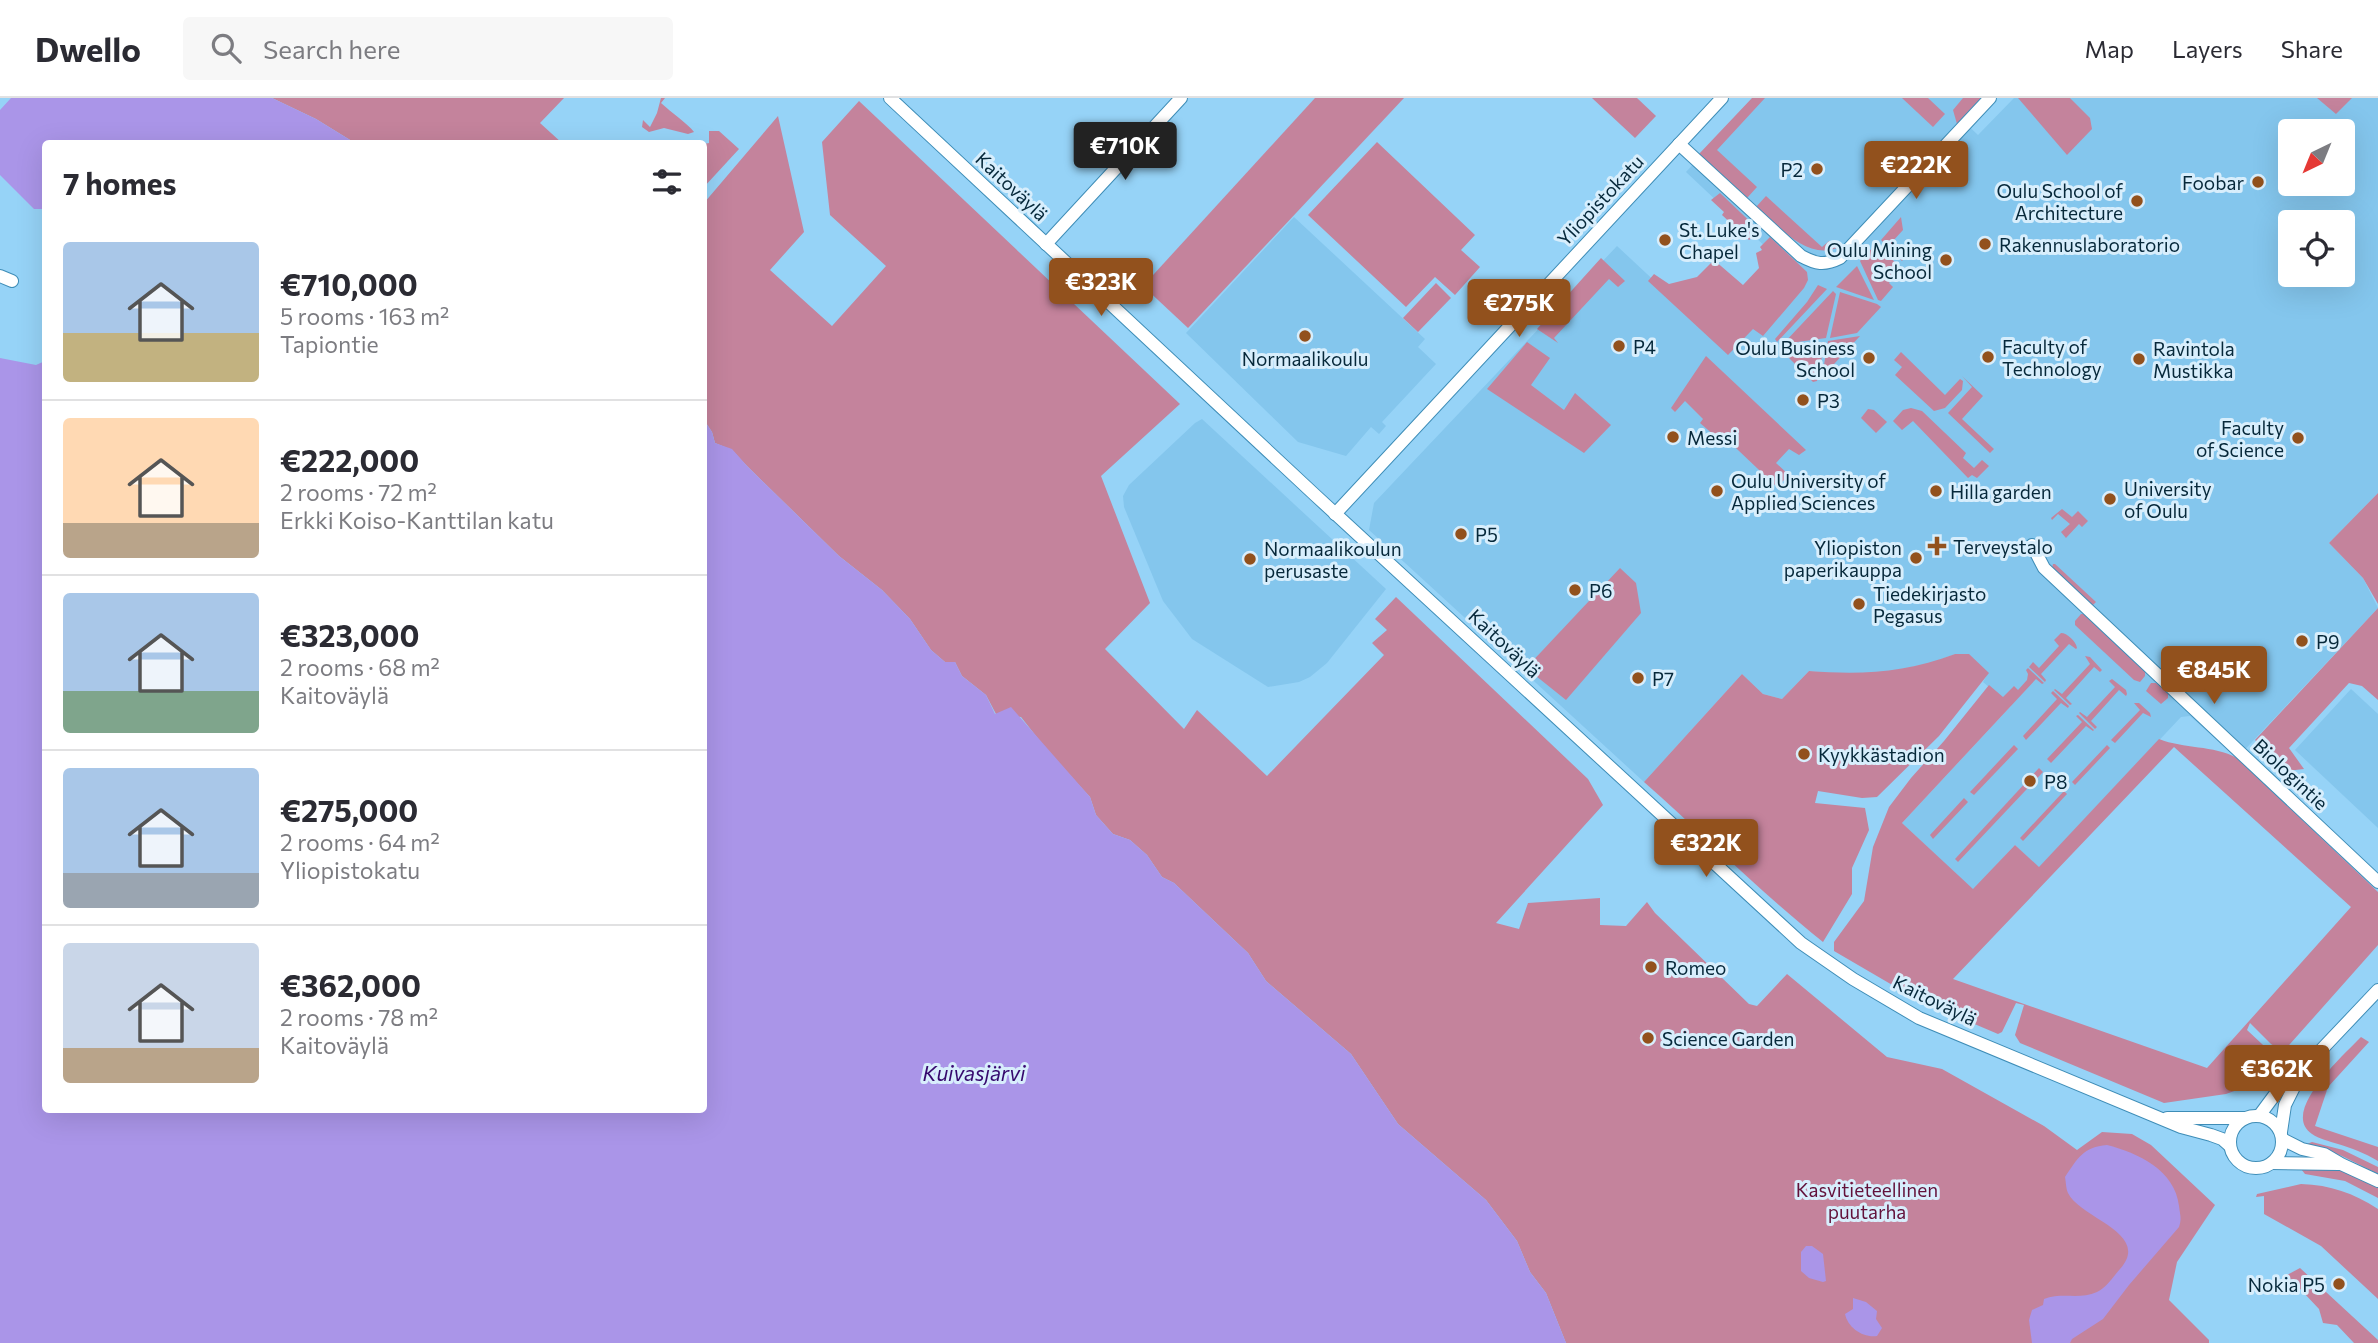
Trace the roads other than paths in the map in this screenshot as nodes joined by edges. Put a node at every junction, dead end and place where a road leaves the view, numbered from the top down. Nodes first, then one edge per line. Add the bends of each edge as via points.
1 (890, 98) edge
2 (1181, 98) edge
3 (1722, 98) edge
4 (1990, 98) edge
5 (1679, 144) junction
6 (1046, 244) junction
7 (1335, 514) junction
8 (2032, 545) dead end
9 (2378, 882) edge
10 (2378, 990) edge
11 (2305, 1067) junction
12 (2259, 1116) junction
13 (2160, 1118) junction
14 (2245, 1118) junction
15 (2282, 1135) junction
16 (2230, 1146) junction
17 (2273, 1163) junction
18 (2341, 1164) junction
19 (2378, 1181) edge

1 - 6 street, Kaitoväylä
2 - 6 street
3 - 5 street, Yliopistokatu
4 - 5 street via 1840,258 1829,264 1801,256
5 - 7 street, Yliopistokatu
6 - 7 street, Kaitoväylä
7 - 13 street, Kaitoväylä via 1801,943 1919,1018
8 - 9 street, Biologintie via 2044,568
10 - 11 street
11 - 12 street via 2282,1085
11 - 15 street via 2285,1105
12 - 14 street
12 - 15 street via 2272,1121
13 - 14 street, Kaitoväylä
13 - 16 street, Kaitoväylä via 2222,1139
14 - 16 street via 2232,1133
15 - 17 street via 2281,1152
15 - 18 street via 2302,1149
16 - 17 street via 2246,1167
17 - 18 street
18 - 19 street

